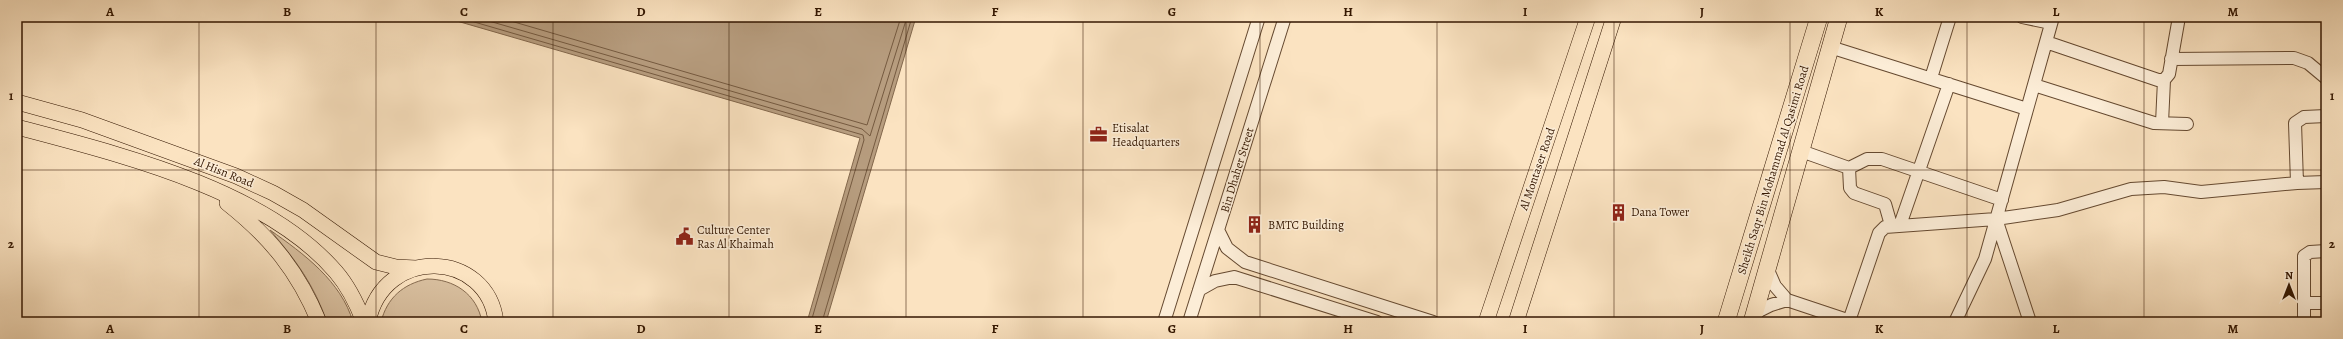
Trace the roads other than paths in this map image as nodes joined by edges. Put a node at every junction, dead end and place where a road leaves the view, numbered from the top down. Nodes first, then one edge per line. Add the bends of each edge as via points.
1 (1259, 17) edge
2 (1285, 17) edge
3 (1588, 17) edge
4 (1614, 17) edge
5 (1818, 17) edge
6 (1839, 17) edge
7 (1950, 17) edge
8 (2022, 17) edge
9 (2179, 17) edge
10 (2052, 20) edge
11 (2046, 42) junction
12 (1830, 47) junction
13 (2171, 60) junction
14 (1931, 78) junction
15 (2326, 78) edge
16 (2164, 80) junction
17 (1949, 84) junction
18 (2034, 85) junction
19 (17, 102) edge
20 (2027, 109) junction
21 (2326, 116) edge
22 (2162, 123) junction
23 (2187, 124) dead end
24 (17, 127) edge
25 (1801, 151) junction
26 (1849, 168) junction
27 (1919, 171) junction
28 (188, 180) junction
29 (2326, 182) edge
30 (2297, 183) junction
31 (2002, 200) junction
32 (1996, 219) junction
33 (1896, 225) junction
34 (1218, 230) junction
35 (2326, 251) edge
36 (1245, 262) junction
37 (416, 268) junction
38 (1768, 270) junction
39 (1234, 277) junction
40 (1199, 290) junction
41 (1787, 300) junction
42 (2304, 303) junction
43 (2326, 303) edge
44 (1754, 318) edge
45 (1484, 321) edge
46 (1851, 321) edge
47 (319, 322) edge
48 (364, 322) edge
49 (368, 322) edge
50 (496, 322) edge
51 (1164, 322) edge
52 (1189, 322) edge
53 (1377, 322) edge
54 (1433, 322) edge
55 (1516, 322) edge
56 (1726, 322) edge
57 (1955, 322) edge
58 (2030, 322) edge
59 (2304, 322) edge

1 - 51 street, Bin Dhaher Street
2 - 34 street, Bin Dhaher Street
3 - 45 main road, Al Montaser Road
4 - 55 main road
5 - 56 highway, Sheikh Saqr Bin Mohammad Al Qasimi Road
6 - 12 highway, Sheikh Saqr Bin Mohammad Al Qasimi Road
7 - 14 street
8 - 10 street
9 - 13 street
10 - 11 street
11 - 16 street
11 - 18 street
12 - 14 street
12 - 25 highway, Sheikh Saqr Bin Mohammad Al Qasimi Road
13 - 15 street via 2294,58 2308,63
13 - 16 street
14 - 17 street
16 - 22 street
17 - 20 street
17 - 27 street
18 - 20 street
18 - 22 street via 2154,123
19 - 37 main road, Al Hisn Road via 82,120 236,176 273,192 303,210 376,262
20 - 31 street
21 - 30 street via 2304,117 2295,123
22 - 23 street
24 - 28 main road, Al Hisn Road via 129,159
25 - 26 street
25 - 38 highway, Sheikh Saqr Bin Mohammad Al Qasimi Road
26 - 27 street via 1867,158 1882,159
26 - 33 street via 1850,188 1854,193 1885,204
27 - 31 street
27 - 33 street
28 - 47 main road via 223,199 254,224 281,253 303,286
28 - 48 main road, Al Hisn Road via 254,209 281,225 311,249 336,272 354,298
29 - 30 street
30 - 32 street via 2201,192 2164,187 2131,189 2058,210
31 - 32 street
32 - 33 street
32 - 57 street via 1985,259
32 - 58 street
33 - 46 street via 1885,227 1879,233
34 - 36 street via 1227,248
34 - 40 street, Bin Dhaher Street
35 - 42 street via 2310,252 2304,256
36 - 39 street via 1234,266
36 - 54 street
37 - 49 main road via 397,276 381,290 371,308
37 - 50 main road via 451,268 471,279 486,294
38 - 41 street via 1775,286
38 - 44 highway, Sheikh Saqr Bin Mohammad Al Qasimi Road
39 - 40 street via 1215,281
39 - 53 street
40 - 52 street, Bin Dhaher Street
41 - 44 street via 1770,305
41 - 46 street
42 - 43 street
42 - 59 street

